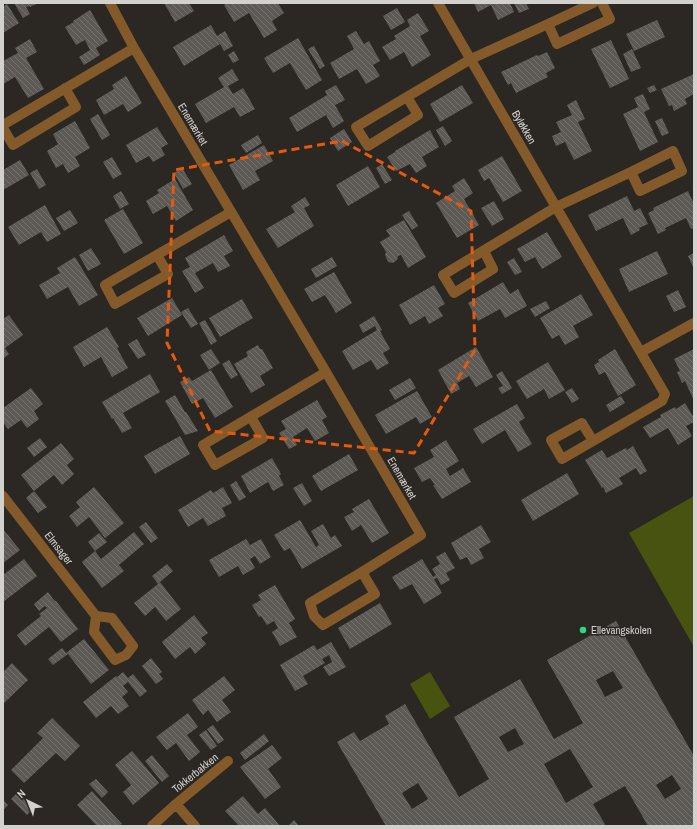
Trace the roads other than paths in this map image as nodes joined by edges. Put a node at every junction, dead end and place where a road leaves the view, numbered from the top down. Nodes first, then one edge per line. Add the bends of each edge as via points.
1 (110, 3) edge
2 (438, 3) edge
3 (593, 3) edge
4 (602, 3) edge
5 (548, 24) junction
6 (134, 48) junction
7 (471, 59) junction
8 (65, 88) junction
9 (407, 97) junction
10 (3, 125) edge
11 (3, 128) edge
12 (631, 172) junction
13 (556, 208) junction
14 (231, 212) junction
15 (484, 251) junction
16 (157, 255) junction
17 (694, 323) edge
18 (640, 352) junction
19 (326, 372) junction
20 (251, 417) junction
21 (594, 441) dead end
22 (3, 496) edge
23 (362, 572) junction
24 (96, 616) junction
25 (228, 761) dead end
26 (176, 804) junction
27 (152, 826) edge
28 (195, 826) edge

1 - 6 street, Enemærket
2 - 7 street, Byløkken
3 - 5 street
4 - 5 street via 610,19 557,44
5 - 7 street
6 - 8 street
6 - 14 street, Enemærket
7 - 9 street
7 - 13 street, Byløkken
8 - 10 street
8 - 11 street via 76,107 12,144
9 - 9 street via 356,127 368,146 418,115
12 - 12 street via 640,191 682,171 673,151
12 - 13 street
13 - 15 street
13 - 18 street, Byløkken
14 - 16 street
14 - 19 street, Enemærket
15 - 15 street via 443,275 454,293 493,269
16 - 16 street via 104,285 115,304 168,274
17 - 18 street
18 - 21 street, Byløkken via 666,394 662,401
19 - 20 street
19 - 23 street, Enemærket via 421,535
20 - 20 street via 203,445 215,465 263,438
22 - 24 street, Elmsager
23 - 23 street, Enemærket via 310,603 314,616 323,625 375,594
24 - 24 street via 94,632 115,660 126,655 133,646 112,618
25 - 26 street, Tokkerbakken
26 - 27 street, Tokkerbakken
26 - 28 street, Tokkerbakken

